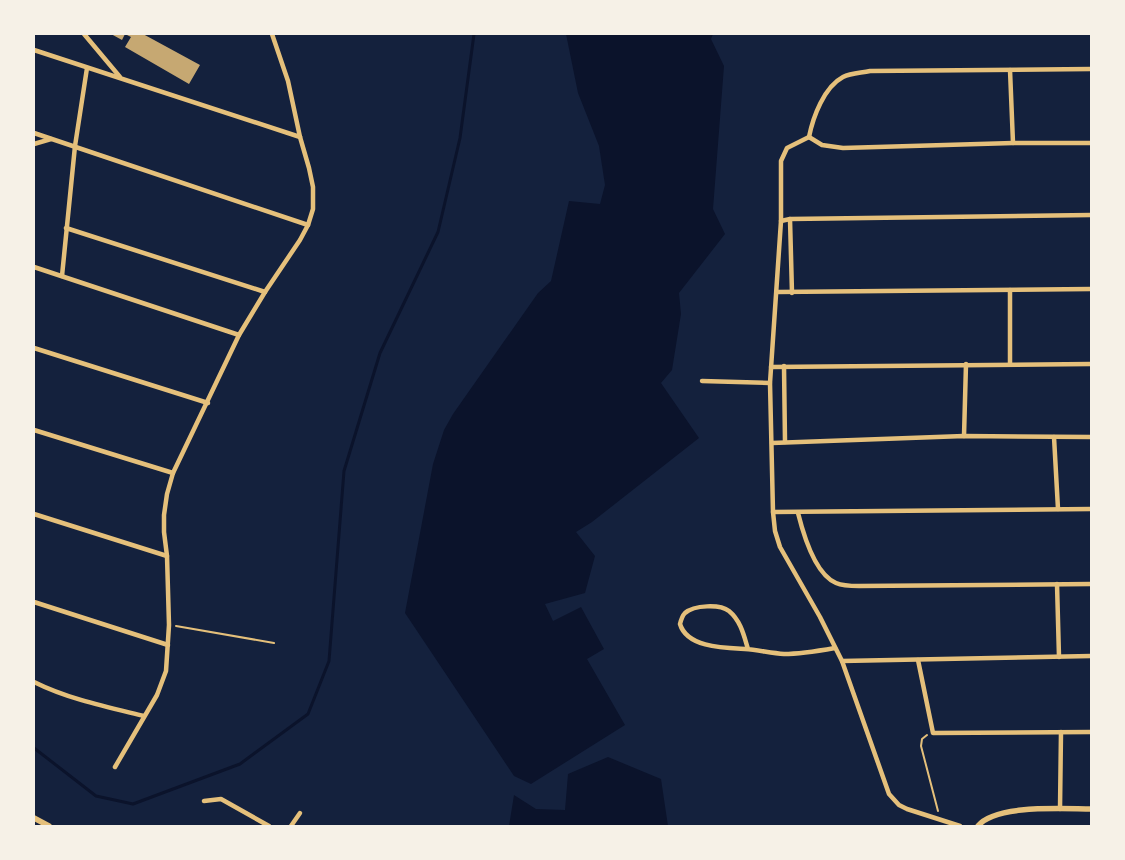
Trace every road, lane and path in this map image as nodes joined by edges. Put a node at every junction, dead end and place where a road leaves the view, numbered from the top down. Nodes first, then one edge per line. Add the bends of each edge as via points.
1 (84, 34) edge
2 (272, 34) edge
3 (34, 50) edge
4 (87, 68) junction
5 (1091, 69) edge
6 (1010, 70) junction
7 (121, 78) junction
8 (34, 133) edge
9 (300, 137) junction
10 (809, 137) junction
11 (52, 139) junction
12 (1091, 142) edge
13 (1013, 143) junction
14 (34, 144) edge
15 (76, 146) junction
16 (1091, 215) edge
17 (790, 219) junction
18 (781, 221) junction
19 (308, 225) junction
20 (66, 228) junction
21 (34, 267) edge
22 (62, 276) junction
23 (1091, 289) edge
24 (1010, 290) junction
25 (265, 292) junction
26 (777, 292) junction
27 (792, 293) junction
28 (239, 335) junction
29 (34, 349) edge
30 (966, 364) junction
31 (1010, 364) junction
32 (1091, 364) edge
33 (784, 366) junction
34 (770, 367) junction
35 (702, 381) dead end
36 (770, 383) junction
37 (208, 403) junction
38 (34, 430) edge
39 (964, 436) junction
40 (1054, 437) junction
41 (1091, 437) edge
42 (785, 442) junction
43 (772, 443) junction
44 (173, 473) junction
45 (1058, 509) junction
46 (1091, 509) edge
47 (773, 512) junction
48 (798, 513) junction
49 (34, 514) edge
50 (167, 556) junction
51 (1057, 584) junction
52 (1091, 584) edge
53 (34, 602) edge
54 (169, 624) junction
55 (274, 643) dead end
56 (168, 645) junction
57 (835, 648) junction
58 (748, 649) junction
59 (1091, 656) edge
60 (1059, 657) junction
61 (918, 660) junction
62 (842, 661) junction
63 (34, 682) edge
64 (144, 716) junction
65 (933, 732) junction
66 (1061, 732) junction
67 (1091, 732) edge
68 (115, 767) dead end
69 (204, 801) dead end
70 (1060, 809) junction
71 (1091, 809) edge
72 (300, 814) dead end
73 (34, 818) edge
74 (941, 820) junction
75 (49, 826) edge
76 (269, 826) edge
77 (291, 826) edge
78 (960, 826) edge
79 (978, 826) edge

1 - 7 street
2 - 9 street via 288,81
3 - 4 street
4 - 7 street
4 - 15 street
5 - 6 street
6 - 10 street via 848,75 836,83 823,100 813,119
6 - 13 street
7 - 9 street
8 - 11 street
9 - 19 street via 312,188 313,209
10 - 13 street via 822,144 843,148
10 - 18 street via 789,146 782,156
11 - 14 street
11 - 15 street
12 - 13 street
15 - 19 street
15 - 20 street
16 - 17 street
17 - 18 street
17 - 27 street
18 - 26 street
19 - 25 street
20 - 22 street
20 - 25 street
21 - 22 street
22 - 28 street
23 - 24 street
24 - 27 street
24 - 31 street
25 - 28 street
26 - 27 street
26 - 34 street
28 - 37 street
29 - 37 street
30 - 31 street
30 - 33 street
30 - 39 street
31 - 32 street
33 - 34 street
33 - 42 street
34 - 36 street
35 - 36 street
36 - 43 street
37 - 44 street
38 - 44 street
39 - 40 street
39 - 42 street
40 - 41 street
40 - 45 street
42 - 43 street
43 - 47 street
44 - 50 street via 164,515
45 - 46 street
45 - 48 street
47 - 48 street
47 - 57 street via 780,547
48 - 51 street via 803,534 821,570 838,584
49 - 50 street
50 - 54 street
51 - 52 street
51 - 60 street
53 - 56 street
54 - 55 path
54 - 56 street
56 - 64 street via 161,686
57 - 58 street via 785,654
57 - 62 street
58 - 58 street via 715,647 692,638 680,624 682,617 687,612 710,606 726,609 739,622
59 - 60 street
60 - 61 street
61 - 62 street
61 - 65 street
62 - 74 street via 889,794 898,805
63 - 64 street via 89,702
64 - 68 street
65 - 66 street
65 - 74 path via 923,738 921,746
66 - 67 street
66 - 70 street
69 - 76 street via 221,799
70 - 71 street
70 - 79 street via 1000,813 988,817
72 - 77 street
73 - 75 street
74 - 78 street

